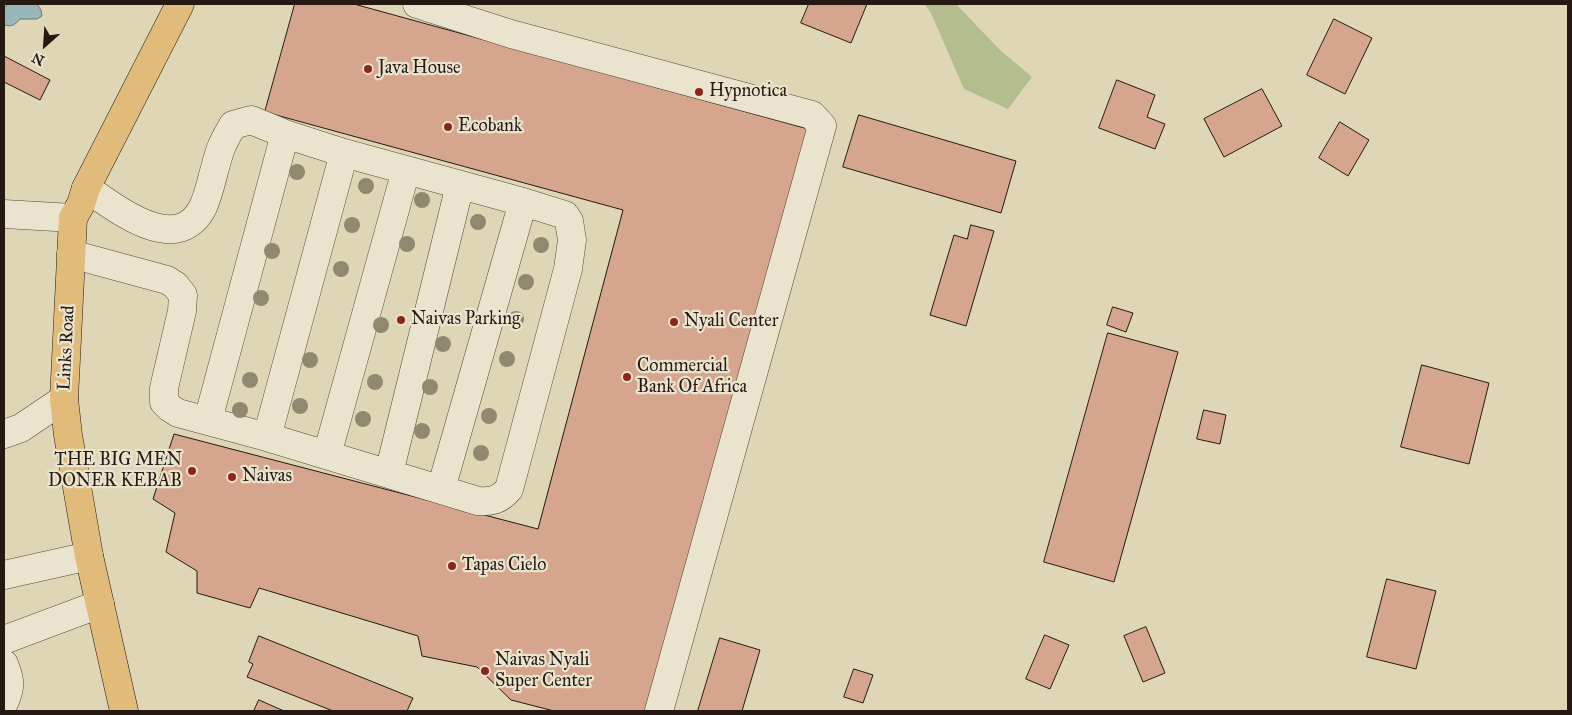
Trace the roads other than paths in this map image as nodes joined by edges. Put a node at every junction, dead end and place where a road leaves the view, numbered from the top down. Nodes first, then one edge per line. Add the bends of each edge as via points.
1 (180, 4) edge
2 (417, 4) edge
3 (284, 134) junction
4 (344, 153) junction
5 (406, 170) junction
6 (460, 185) junction
7 (86, 188) junction
8 (523, 202) junction
9 (4, 214) edge
10 (73, 218) junction
11 (72, 254) junction
12 (64, 399) junction
13 (208, 420) junction
14 (4, 434) edge
15 (267, 437) junction
16 (327, 455) junction
17 (389, 473) junction
18 (440, 488) junction
19 (89, 556) junction
20 (4, 575) edge
21 (100, 604) junction
22 (4, 640) edge
23 (4, 664) edge
24 (4, 703) edge
25 (124, 711) edge
26 (659, 711) edge

1 - 7 main road, Links Road
2 - 26 street via 511,34 812,115 822,126
3 - 4 street
3 - 7 street via 251,120 233,125 221,146 203,207 192,223 179,230 167,230 130,217
3 - 13 street
4 - 5 street
4 - 15 street
5 - 6 street
5 - 16 street
6 - 8 street
6 - 17 street
7 - 10 main road, Links Road
8 - 18 street
8 - 18 street via 565,215 572,240 568,269 509,489 491,502
9 - 10 street
10 - 11 main road, Links Road
11 - 12 main road, Links Road
11 - 13 street via 167,280 179,289 183,295 182,311 164,388 164,402 178,413
12 - 14 street via 21,428
12 - 19 main road, Links Road
13 - 15 street
15 - 16 street
16 - 17 street
17 - 18 street
19 - 20 street
19 - 21 main road, Links Road
21 - 22 street
21 - 25 main road, Links Road
23 - 24 street via 10,688

